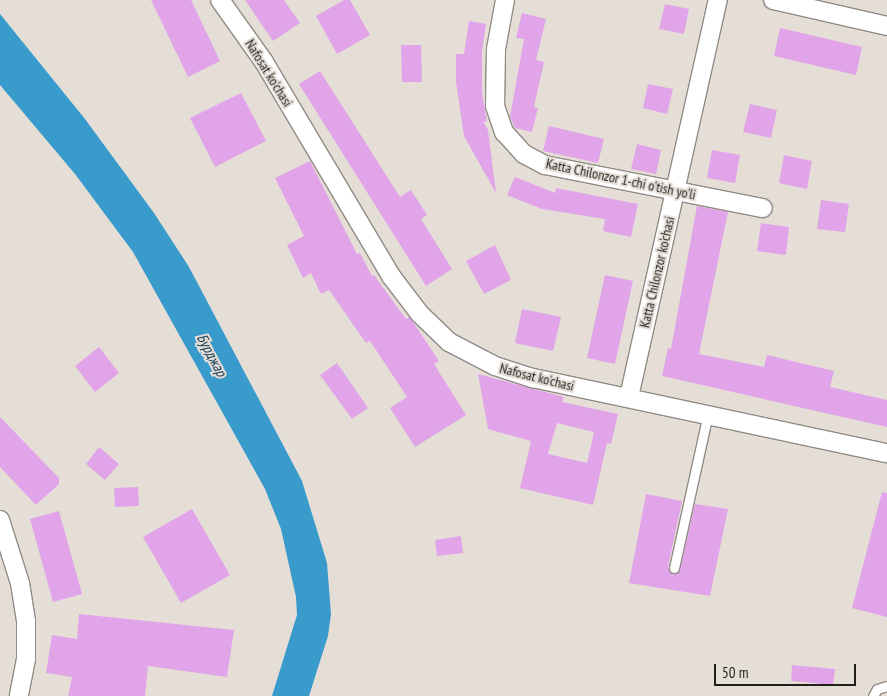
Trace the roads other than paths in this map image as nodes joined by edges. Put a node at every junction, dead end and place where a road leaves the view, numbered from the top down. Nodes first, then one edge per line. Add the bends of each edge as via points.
1 (220, 0) edge
2 (504, 0) edge
3 (718, 0) edge
4 (773, 0) edge
5 (887, 26) edge
6 (675, 191) junction
7 (763, 208) dead end
8 (629, 397) junction
9 (708, 414) junction
10 (887, 454) edge
11 (0, 520) edge
12 (674, 568) dead end
13 (887, 686) edge
14 (19, 696) edge
15 (872, 696) edge

1 - 8 street, Nafosat ko'chasi via 264,62 386,267 420,314 449,342 495,366 533,378
2 - 6 street, Katta Chilonzor 1-chi o'tish yo'li via 496,49 495,98 504,132 524,154 545,165
3 - 6 street, Katta Chilonzor ko'chasi
4 - 5 street
6 - 7 street, Katta Chilonzor 1-chi o'tish yo'li
6 - 8 street, Katta Chilonzor ko'chasi
8 - 9 street, Nafosat ko'chasi
9 - 10 street, Nafosat ko'chasi
9 - 12 lane
11 - 14 street via 20,583 26,621 26,659
13 - 15 lane via 877,689

